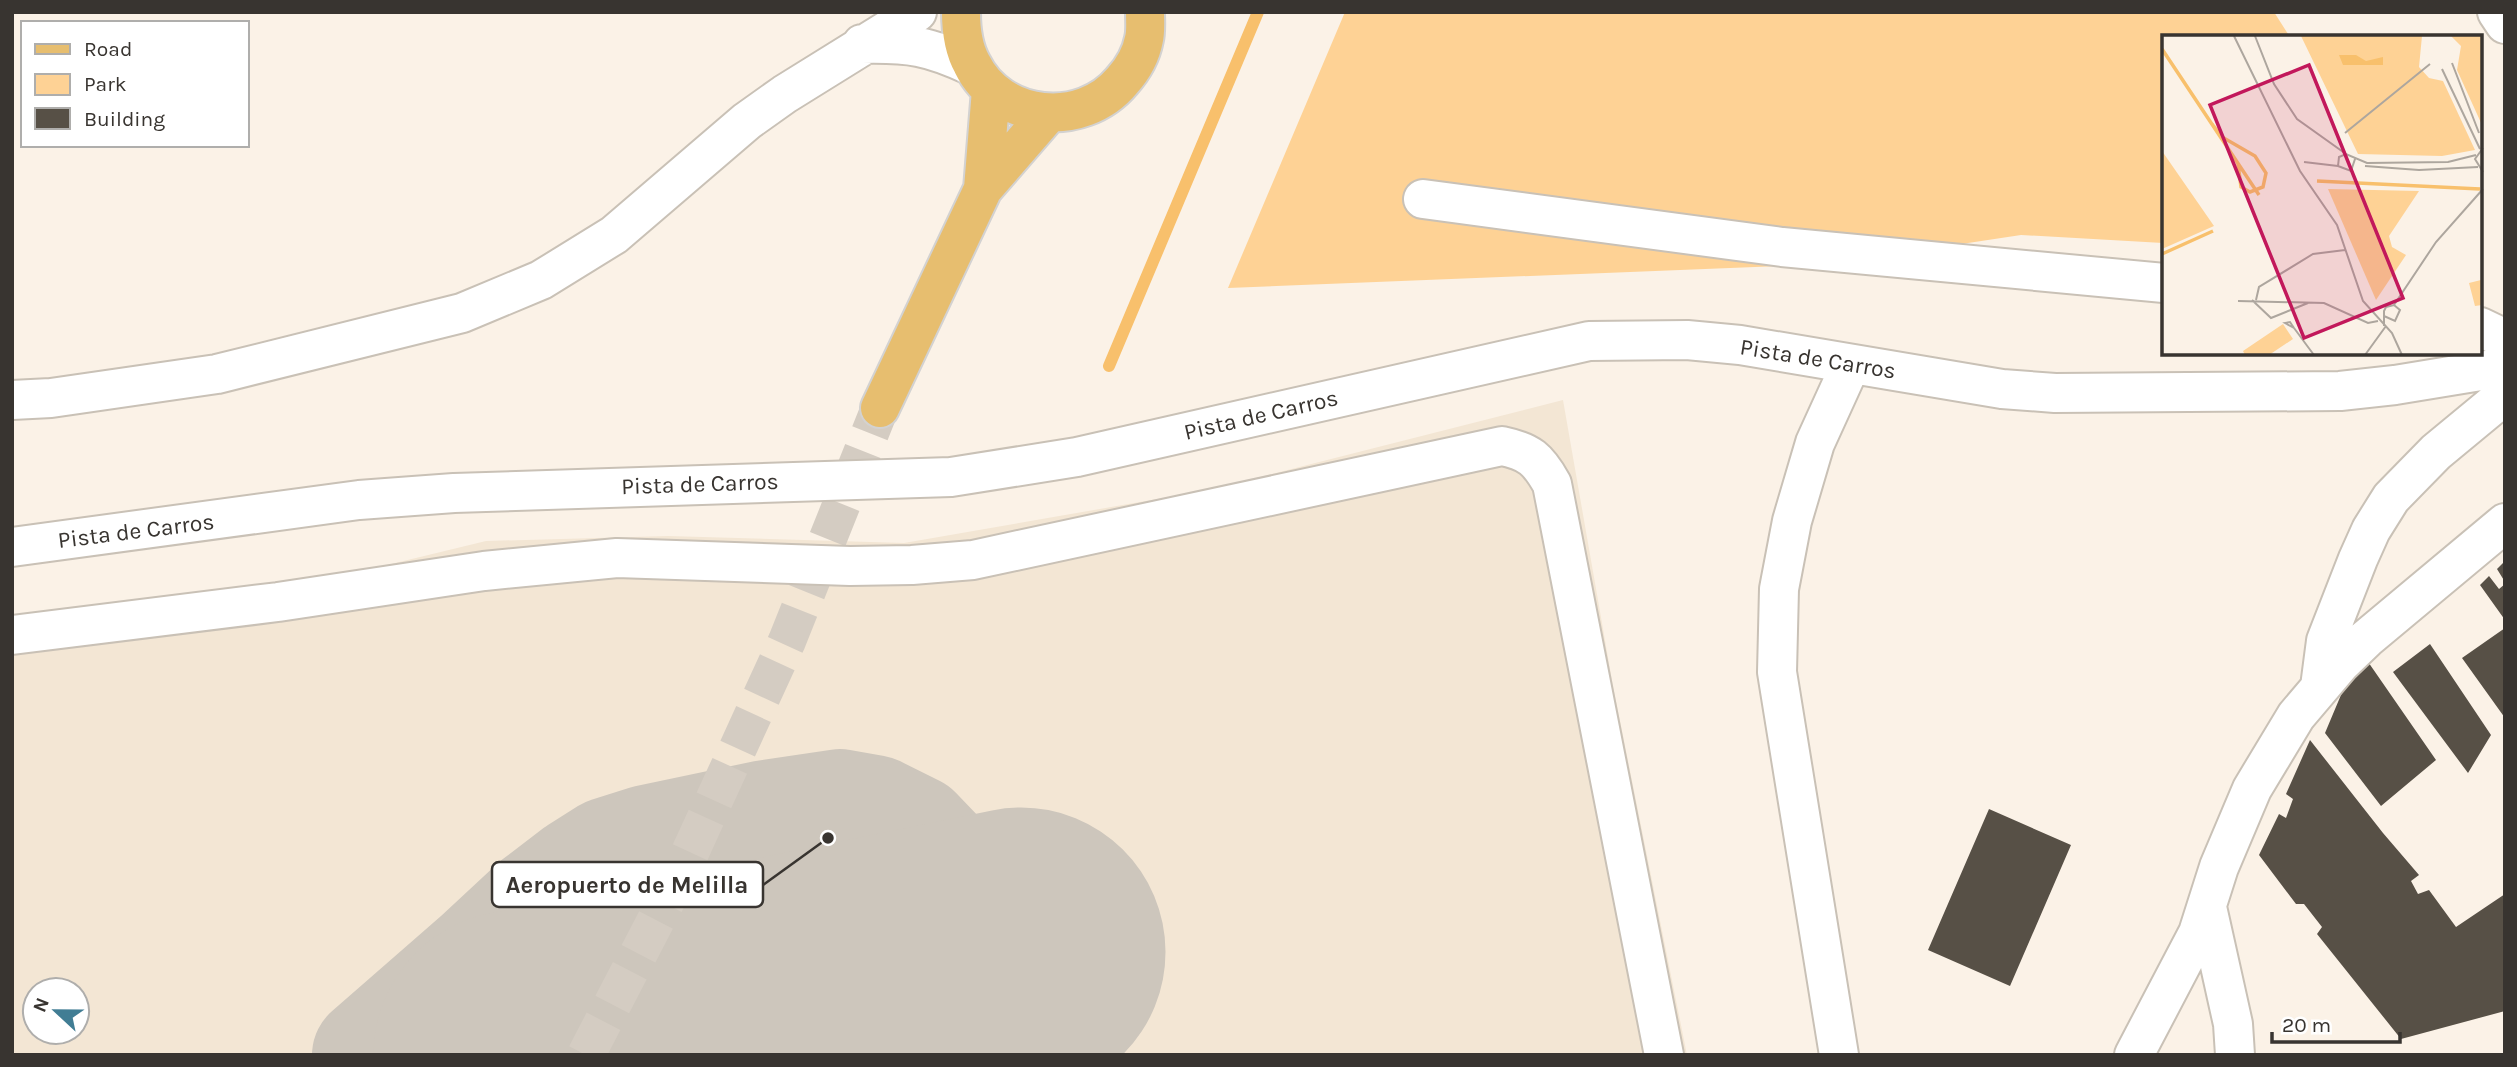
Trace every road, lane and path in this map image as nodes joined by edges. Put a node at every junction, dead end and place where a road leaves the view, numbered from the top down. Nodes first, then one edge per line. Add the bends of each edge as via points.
1 (917, 12) edge
2 (961, 12) edge
3 (1146, 12) edge
4 (2497, 12) edge
5 (2505, 24) edge
6 (862, 44) junction
7 (982, 78) junction
8 (1048, 114) junction
9 (983, 189) junction
10 (1423, 199) dead end
11 (2162, 283) edge
12 (2482, 328) edge
13 (2505, 339) edge
14 (1851, 364) junction
15 (2505, 367) edge
16 (2505, 395) edge
17 (12, 400) edge
18 (880, 408) tunnel mouth
19 (2505, 523) edge
20 (12, 547) edge
21 (12, 635) edge
22 (2320, 687) junction
23 (2207, 907) junction
24 (1664, 1055) edge
25 (1839, 1055) edge
26 (2134, 1055) edge
27 (2235, 1055) edge

1 - 6 street
2 - 7 main road via 963,41
3 - 8 main road via 1144,41 1133,68 1114,91 1088,106
4 - 5 street
6 - 7 street via 901,43 937,50
6 - 17 street via 747,121 614,235 541,280 462,313 217,374
7 - 8 main road via 1008,102
7 - 9 main road
8 - 9 main road
9 - 18 main road
10 - 11 street via 1782,247
12 - 13 street
14 - 15 street, Pista de Carros via 2001,389 2055,393 2340,391
14 - 20 street, Pista de Carros via 1687,340 1589,341 1077,457 951,477 359,500
14 - 25 street via 1815,443 1792,521 1779,589 1777,672
16 - 22 street via 2436,452 2391,498 2371,530 2326,641
19 - 22 street via 2366,639
21 - 24 street via 605,559 850,566 973,560 1502,446 1524,451 1541,464 1552,484
22 - 23 street via 2278,743 2252,789
23 - 26 street via 2187,957
23 - 27 street via 2233,1024

